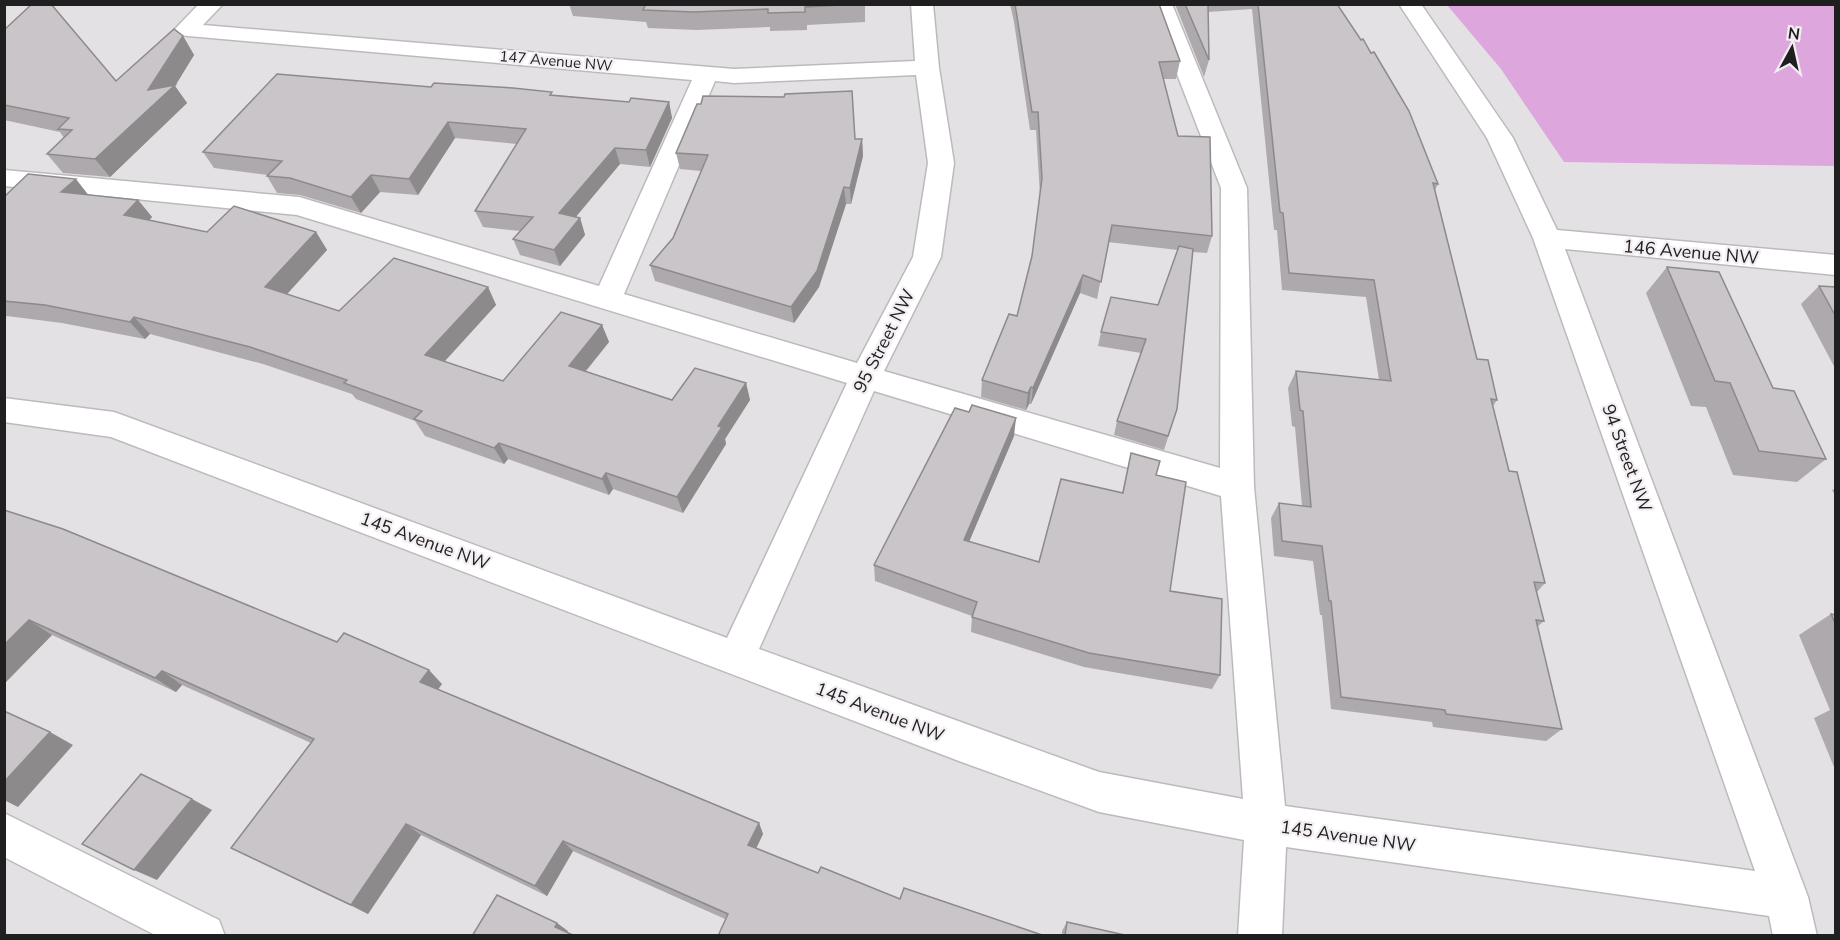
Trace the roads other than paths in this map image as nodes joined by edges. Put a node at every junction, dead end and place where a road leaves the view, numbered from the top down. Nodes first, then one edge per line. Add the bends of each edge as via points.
1 (212, 4) edge
2 (922, 4) edge
3 (1161, 4) edge
4 (1410, 4) edge
5 (927, 68) junction
6 (706, 74) junction
7 (4, 178) edge
8 (1547, 238) junction
9 (1836, 265) edge
10 (607, 300) junction
11 (865, 378) junction
12 (4, 410) edge
13 (1237, 487) junction
14 (737, 657) junction
15 (1266, 824) junction
16 (4, 834) edge
17 (1786, 897) junction
18 (203, 936) edge
19 (1260, 936) edge
20 (1795, 936) edge

1 - 6 street, 147 Avenue NW via 185,30
2 - 5 street, 95 Street NW
3 - 13 street via 1234,188
4 - 8 street, 94 Street NW via 1500,138
5 - 6 street, 147 Avenue NW
5 - 11 street, 95 Street NW via 941,163 927,256
6 - 10 street
7 - 10 street via 299,206
8 - 9 street, 146 Avenue NW
8 - 17 street, 94 Street NW
10 - 11 street
11 - 13 street
11 - 14 street, 95 Street NW
12 - 14 street, 145 Avenue NW via 114,425
13 - 15 street
14 - 15 street, 145 Avenue NW via 1099,792
15 - 17 street, 145 Avenue NW
15 - 19 street
16 - 18 street
17 - 20 street, 94 Street NW

